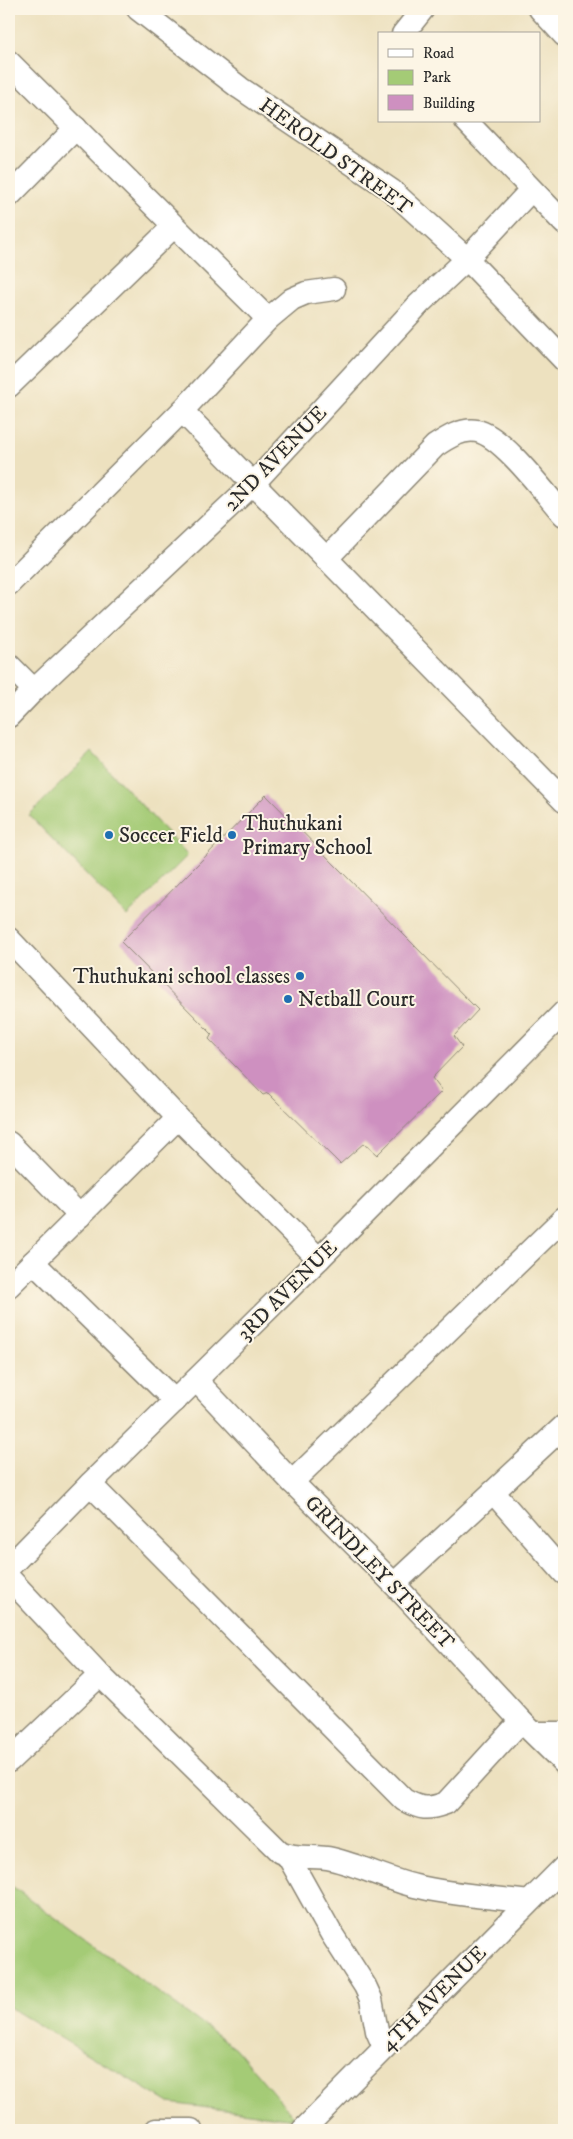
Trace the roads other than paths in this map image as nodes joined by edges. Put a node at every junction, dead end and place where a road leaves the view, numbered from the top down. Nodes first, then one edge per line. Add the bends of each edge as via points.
1 (138, 9) edge
2 (423, 9) edge
3 (540, 9) edge
4 (405, 32) edge
5 (564, 34) edge
6 (9, 62) edge
7 (467, 122) edge
8 (76, 128) junction
9 (531, 190) junction
10 (9, 196) edge
11 (564, 223) edge
12 (173, 227) junction
13 (468, 259) junction
14 (334, 289) dead end
15 (268, 319) junction
16 (564, 360) edge
17 (9, 386) edge
18 (182, 411) junction
19 (253, 484) junction
20 (564, 515) edge
21 (326, 559) junction
22 (9, 584) edge
23 (9, 665) edge
24 (34, 690) junction
25 (9, 716) edge
26 (564, 801) edge
27 (9, 939) edge
28 (560, 1025) edge
29 (178, 1118) junction
30 (9, 1143) edge
31 (80, 1216) junction
32 (562, 1224) edge
33 (319, 1259) junction
34 (33, 1262) junction
35 (9, 1286) edge
36 (196, 1380) junction
37 (175, 1401) junction
38 (564, 1426) edge
39 (292, 1482) junction
40 (90, 1484) junction
41 (493, 1492) junction
42 (9, 1567) edge
43 (564, 1573) edge
44 (9, 1578) edge
45 (394, 1584) junction
46 (100, 1675) junction
47 (528, 1727) junction
48 (564, 1733) edge
49 (9, 1761) edge
50 (564, 1764) edge
51 (288, 1856) junction
52 (564, 1867) edge
53 (528, 1902) junction
54 (384, 2047) junction
55 (156, 2130) edge
56 (191, 2130) edge
57 (303, 2130) edge

1 - 13 street, HEROLD STREET via 240,88 391,190
2 - 4 street
3 - 5 street
6 - 8 street
7 - 9 street
8 - 10 street
8 - 12 street
9 - 11 street
9 - 13 street, 2ND AVENUE
12 - 15 street
12 - 17 street
13 - 16 street, HEROLD STREET
13 - 19 street, 2ND AVENUE via 419,304
14 - 15 street via 306,293 292,299
15 - 18 street
18 - 19 street
18 - 22 street
19 - 21 street
19 - 24 street, 2ND AVENUE
20 - 21 street via 506,449 490,436 464,431 435,446
21 - 26 street
23 - 24 street
24 - 25 street, 2ND AVENUE
27 - 29 street
28 - 33 street, 3RD AVENUE
29 - 31 street
29 - 33 street
30 - 31 street
31 - 34 street
32 - 39 street
33 - 36 street, 3RD AVENUE
34 - 35 street
34 - 37 street
36 - 37 street, 3RD AVENUE
36 - 39 street, GRINDLEY STREET
37 - 40 street, 3RD AVENUE
38 - 41 street
39 - 45 street, GRINDLEY STREET
40 - 42 street, 3RD AVENUE
40 - 47 street via 404,1800 420,1808 446,1803
41 - 43 street
41 - 45 street
44 - 46 street
45 - 47 street, GRINDLEY STREET
46 - 49 street
46 - 51 street via 272,1846
47 - 48 street
47 - 50 street, GRINDLEY STREET
51 - 53 street via 324,1857 416,1886
51 - 54 street via 365,1986
52 - 53 street, 4TH AVENUE
53 - 54 street, 4TH AVENUE
54 - 57 street, 4TH AVENUE
55 - 56 street

